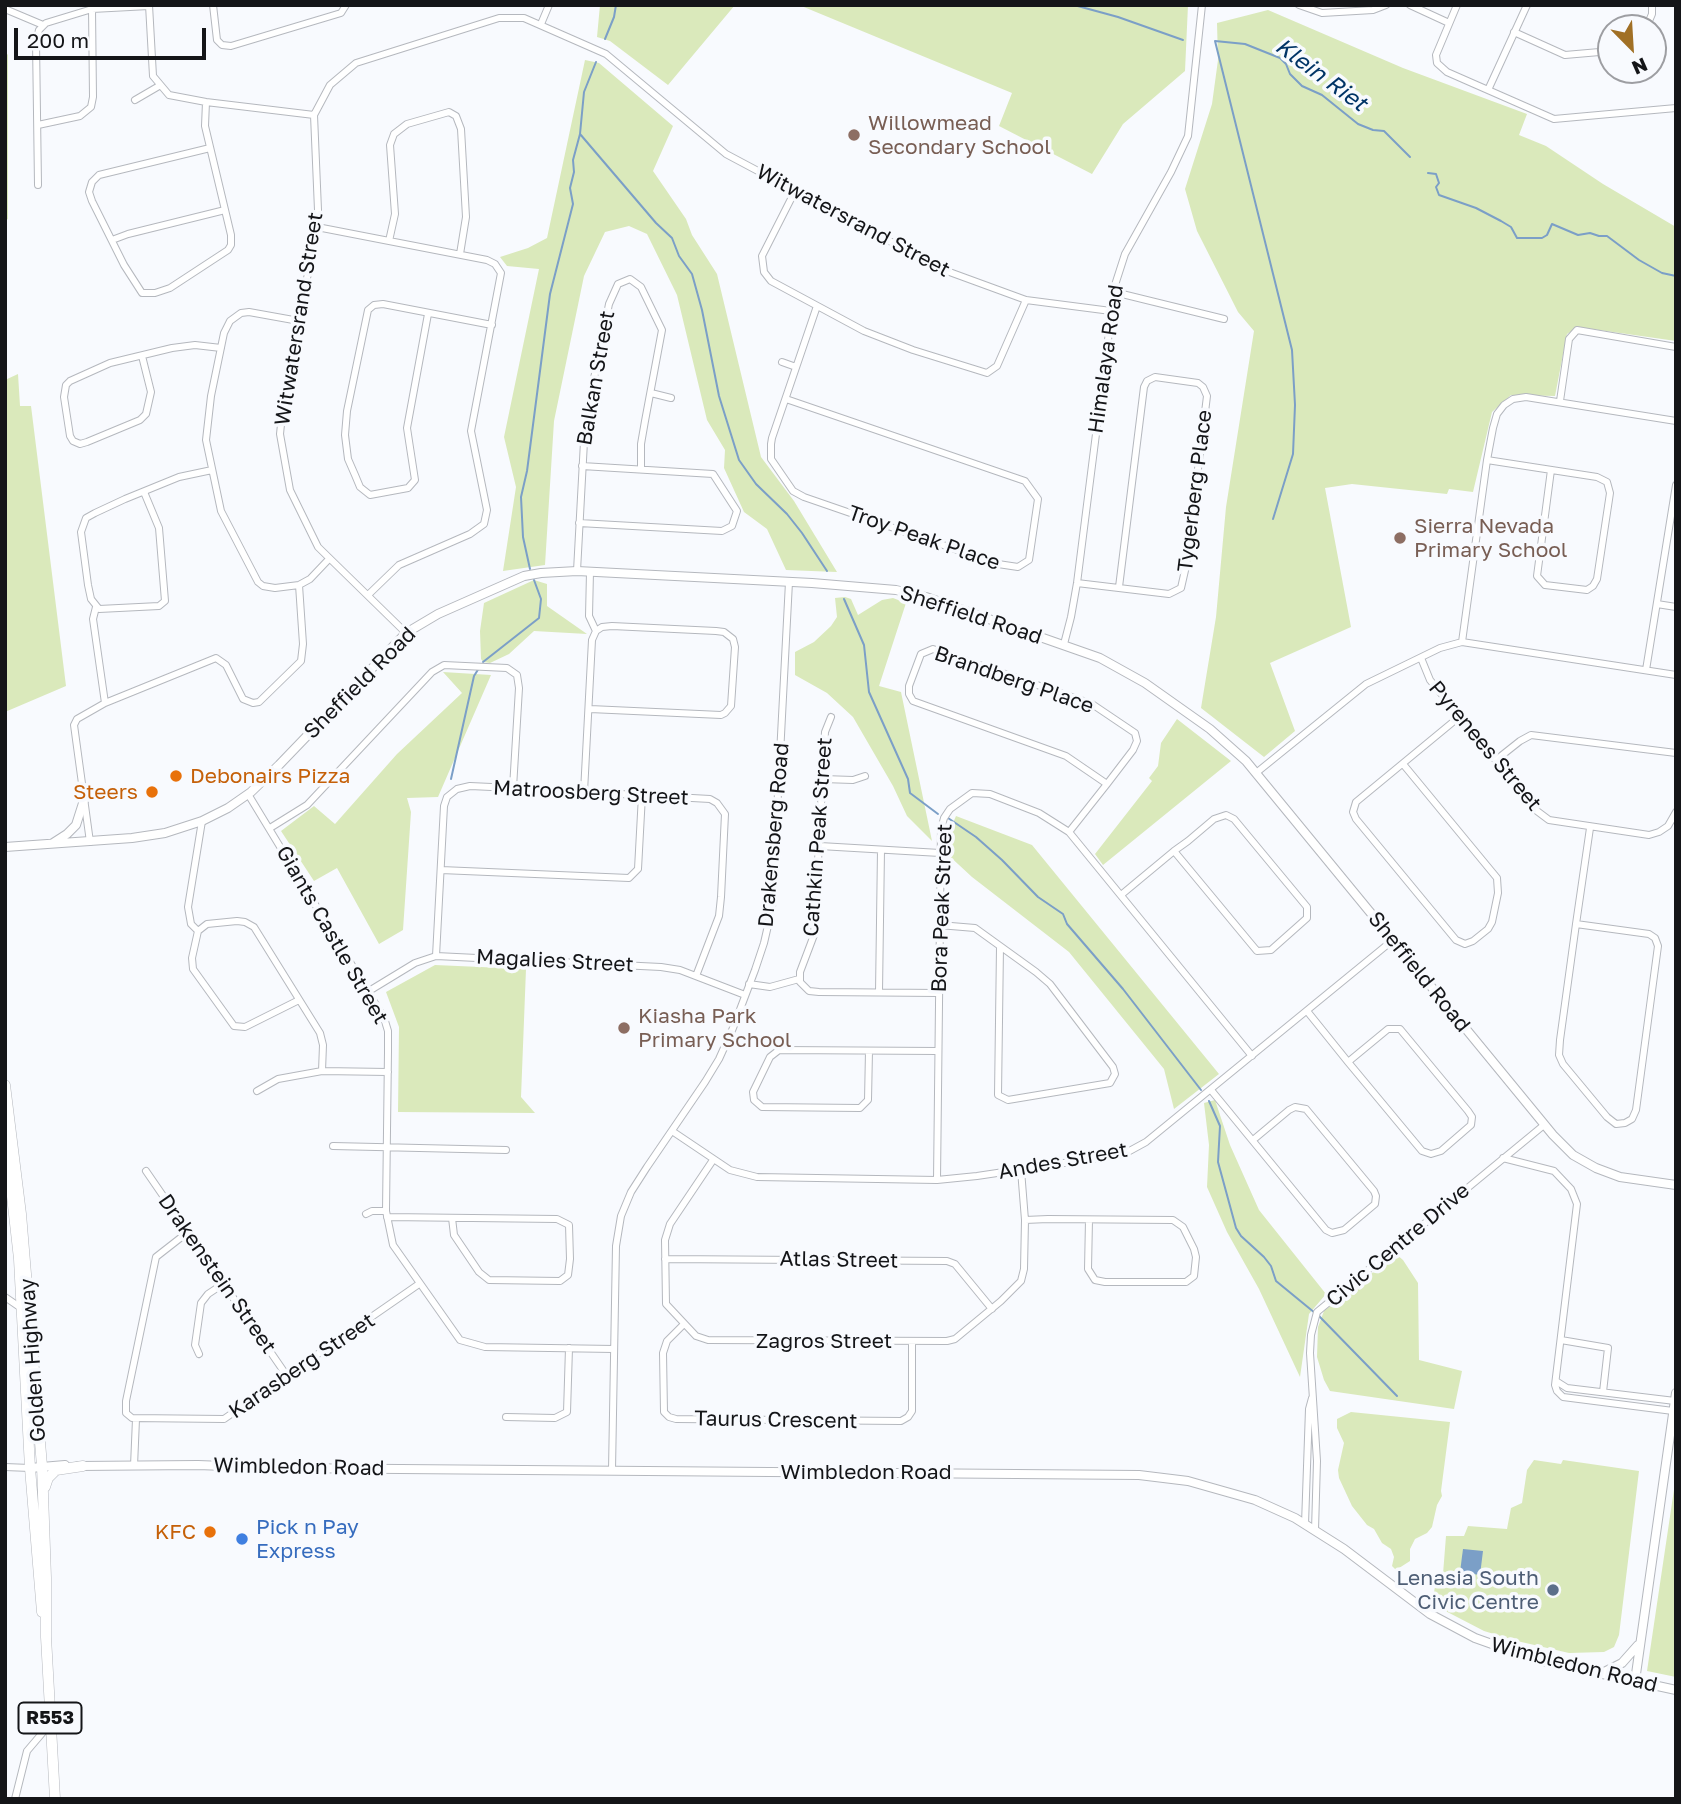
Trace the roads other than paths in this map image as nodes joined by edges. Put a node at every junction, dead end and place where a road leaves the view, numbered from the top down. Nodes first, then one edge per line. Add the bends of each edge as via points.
1 (213, 5) edge
2 (346, 5) edge
3 (549, 5) edge
4 (1202, 5) edge
5 (1299, 5) edge
6 (1385, 5) edge
7 (1410, 5) edge
8 (1457, 5) edge
9 (1527, 5) edge
10 (149, 6) edge
11 (5, 9) edge
12 (92, 9) junction
13 (1449, 23) junction
14 (541, 24) junction
15 (43, 25) junction
16 (1514, 32) junction
17 (1597, 52) edge
18 (159, 86) junction
19 (1488, 90) junction
20 (135, 100) dead end
21 (206, 102) junction
22 (1676, 108) edge
23 (314, 115) junction
24 (37, 125) junction
25 (210, 148) junction
26 (38, 185) dead end
27 (794, 191) junction
28 (225, 210) junction
29 (317, 227) junction
30 (112, 240) junction
31 (389, 241) junction
32 (460, 254) junction
33 (1114, 292) junction
34 (1026, 300) junction
35 (817, 306) junction
36 (1111, 311) junction
37 (428, 314) junction
38 (1224, 319) dead end
39 (299, 321) junction
40 (492, 325) junction
41 (1676, 347) edge
42 (221, 348) junction
43 (142, 356) junction
44 (782, 362) dead end
45 (796, 367) junction
46 (651, 393) junction
47 (671, 398) dead end
48 (786, 399) junction
49 (1560, 401) junction
50 (1676, 421) edge
51 (1487, 460) junction
52 (582, 466) junction
53 (641, 468) junction
54 (212, 470) junction
55 (1551, 470) junction
56 (1676, 485) edge
57 (144, 492) junction
58 (579, 523) junction
59 (1666, 541) junction
60 (1676, 542) edge
61 (329, 559) junction
62 (577, 571) junction
63 (590, 572) junction
64 (789, 582) junction
65 (1077, 583) junction
66 (299, 585) junction
67 (1119, 587) junction
68 (368, 596) junction
69 (1657, 604) junction
70 (96, 607) junction
71 (1676, 607) edge
72 (596, 631) junction
73 (406, 633) junction
74 (1462, 642) junction
75 (1064, 644) junction
76 (1421, 658) junction
77 (1646, 670) junction
78 (1676, 676) edge
79 (105, 703) junction
80 (590, 709) junction
81 (831, 717) dead end
82 (1459, 717) junction
83 (1676, 753) edge
84 (1496, 760) junction
85 (1403, 764) junction
86 (1256, 773) junction
87 (865, 776) dead end
88 (823, 779) junction
89 (1107, 783) junction
90 (513, 788) junction
91 (584, 792) junction
92 (248, 794) junction
93 (642, 795) junction
94 (84, 800) junction
95 (1676, 812) edge
96 (202, 821) junction
97 (270, 828) junction
98 (1590, 828) junction
99 (1069, 832) junction
100 (90, 842) junction
101 (51, 844) junction
102 (820, 846) junction
103 (5, 847) edge
104 (881, 850) junction
105 (1174, 851) junction
106 (940, 853) junction
107 (441, 870) junction
108 (1121, 895) junction
109 (1576, 924) junction
110 (939, 925) junction
111 (198, 931) junction
112 (1393, 940) junction
113 (1000, 947) junction
114 (436, 956) junction
115 (696, 976) junction
116 (800, 979) junction
117 (749, 984) junction
118 (369, 991) junction
119 (879, 992) junction
120 (939, 993) junction
121 (745, 995) junction
122 (299, 1000) junction
123 (1307, 1011) junction
124 (869, 1051) junction
125 (938, 1051) junction
126 (1252, 1056) junction
127 (1348, 1062) junction
128 (323, 1071) junction
129 (387, 1072) junction
130 (5, 1085) edge
131 (1211, 1090) junction
132 (257, 1091) dead end
133 (1544, 1125) junction
134 (672, 1131) junction
135 (5, 1134) edge
136 (1253, 1140) junction
137 (333, 1146) dead end
138 (387, 1149) junction
139 (506, 1150) dead end
140 (1503, 1158) junction
141 (713, 1160) junction
142 (1021, 1170) junction
143 (146, 1171) dead end
144 (937, 1180) junction
145 (1676, 1185) edge
146 (366, 1214) dead end
147 (387, 1214) junction
148 (452, 1218) junction
149 (1025, 1220) junction
150 (1089, 1220) junction
151 (188, 1232) junction
152 (665, 1259) junction
153 (223, 1284) junction
154 (419, 1284) junction
155 (5, 1297) edge
156 (22, 1309) junction
157 (992, 1309) junction
158 (684, 1324) junction
159 (1561, 1340) junction
160 (912, 1341) junction
161 (569, 1348) junction
162 (614, 1349) junction
163 (199, 1354) dead end
164 (287, 1376) junction
165 (1556, 1381) junction
166 (1606, 1393) junction
167 (1312, 1396) junction
168 (1675, 1397) edge
169 (1609, 1403) junction
170 (1672, 1411) junction
171 (506, 1417) dead end
172 (136, 1419) junction
173 (42, 1466) junction
174 (83, 1466) junction
175 (134, 1466) junction
176 (5, 1467) edge
177 (30, 1468) junction
178 (612, 1470) junction
179 (43, 1495) junction
180 (1305, 1524) junction
181 (1315, 1530) junction
182 (46, 1637) junction
183 (1641, 1640) junction
184 (1600, 1674) junction
185 (1634, 1681) junction
186 (1676, 1690) edge
187 (50, 1724) junction
188 (15, 1799) edge
189 (55, 1799) edge

1 - 2 street via 217,40 231,47 341,13
3 - 14 street
4 - 33 street, Himalaya Road via 1188,136 1125,254
5 - 6 street via 1322,13
7 - 13 street
8 - 13 street
9 - 16 street
10 - 12 street
10 - 18 street via 153,76
11 - 15 street
12 - 15 street
12 - 24 street via 91,107 80,116
13 - 19 street via 1437,63
14 - 23 street, Witwatersrand Street via 507,16 356,63 330,85
14 - 27 street, Witwatersrand Street via 606,54 715,147
15 - 24 street via 36,41
16 - 17 street via 1565,55
16 - 19 street
18 - 20 street
18 - 21 street via 169,95
19 - 22 street via 1554,119
21 - 23 street
21 - 25 street
23 - 29 street, Witwatersrand Street
24 - 26 street
25 - 28 street
25 - 30 street via 96,177 90,196
27 - 34 street, Witwatersrand Street via 944,270
27 - 35 street via 762,256 763,268 771,281
28 - 30 street
28 - 30 street via 232,239 228,250 155,293 138,290
29 - 31 street
29 - 39 street, Witwatersrand Street
31 - 32 street
31 - 32 street via 395,215 390,145 394,134 407,124 449,112 461,129 466,217
32 - 40 street via 487,260 500,271
33 - 36 street, Himalaya Road
33 - 38 street
34 - 35 street via 997,366 987,373 880,338
34 - 36 street, Witwatersrand Street
35 - 45 street, Troy Peak Place
36 - 65 street, Himalaya Road
37 - 37 street via 383,304 374,305 366,314 345,435 348,459 360,487 370,495 408,488 415,482 407,428
37 - 40 street
39 - 42 street via 242,313 226,326
39 - 61 street, Witwatersrand Street via 279,434 290,489 318,547
40 - 68 street via 471,431 487,510 484,524 399,565
41 - 49 street via 1577,330 1569,339
42 - 43 street via 188,345
42 - 54 street via 206,427
43 - 43 street via 110,363 67,384 64,397 74,441 87,442 146,414 151,392
44 - 45 street
45 - 48 street, Troy Peak Place
46 - 47 street
46 - 52 street, Balkan Street via 662,330 641,287 626,280 618,284 609,304 585,423
46 - 53 street, Balkan Street
48 - 48 street, Troy Peak Place via 770,455 793,491 998,564 1018,567 1029,559 1038,499 1025,481
49 - 50 street
49 - 51 street via 1520,397 1506,403 1497,414
51 - 55 street
51 - 74 street
52 - 53 street
52 - 58 street, Balkan Street
53 - 58 street via 713,474 733,502 735,521 722,531
54 - 57 street
54 - 66 street via 221,511 255,579 268,587
55 - 55 street via 1537,576 1545,585 1587,590 1597,579 1610,490 1597,477
56 - 59 street
57 - 70 street via 89,515 83,522 88,585
57 - 70 street via 159,528 165,601 159,606
58 - 62 street, Balkan Street
59 - 60 street
59 - 69 street
61 - 66 street
61 - 68 street, Witwatersrand Street
62 - 63 street, Sheffield Road
62 - 73 street, Sheffield Road via 524,576
63 - 64 street, Sheffield Road
63 - 72 street via 589,616
64 - 75 street, Sheffield Road via 912,593
64 - 117 street, Drakensberg Road via 774,886 764,943
65 - 67 street, Tygerberg Place
65 - 75 street, Himalaya Road
66 - 79 street via 300,661 259,702 243,699 226,665 216,658
67 - 67 street, Tygerberg Place via 1169,594 1183,585 1207,396 1198,383 1155,377 1144,387
68 - 73 street, Witwatersrand Street
69 - 71 street
69 - 77 street
70 - 79 street via 93,619
72 - 80 street
72 - 80 street via 612,626 730,635 735,647 732,706 721,715
73 - 92 street, Sheffield Road
74 - 76 street
74 - 77 street
75 - 86 street, Sheffield Road via 1146,683 1228,743
76 - 82 street, Pyrenees Street via 1427,676
76 - 86 street via 1359,688
77 - 78 street
79 - 94 street via 84,713 74,725
80 - 91 street
81 - 88 street, Cathkin Peak Street via 825,732
82 - 84 street, Pyrenees Street
82 - 85 street
83 - 84 street via 1538,735 1526,737
84 - 98 street, Pyrenees Street via 1540,814 1551,821
85 - 85 street via 1356,802 1354,815 1456,940 1474,941 1492,922 1497,878
86 - 112 street, Sheffield Road
87 - 88 street
88 - 102 street, Cathkin Peak Street
89 - 89 street, Brandberg Place via 1137,741 1135,733 1117,720 1092,704 933,649 921,654 909,687 913,701 1066,756
89 - 99 street, Brandberg Place
90 - 91 street, Matroosberg Street
90 - 97 street via 517,675 507,668 444,665 432,672 307,805
90 - 107 street, Matroosberg Street via 470,786 451,792 444,806
91 - 93 street, Matroosberg Street
92 - 96 street, Sheffield Road
92 - 97 street, Giants Castle Street
93 - 107 street via 638,869 629,878
93 - 115 street, Matroosberg Street via 710,799 725,814 719,916
94 - 100 street
94 - 101 street via 72,830
95 - 98 street, Pyrenees Street via 1668,826 1649,835
96 - 100 street, Sheffield Road via 165,833
96 - 111 street via 188,906 191,923
97 - 118 street, Giants Castle Street
98 - 109 street
99 - 106 street, Bora Peak Street via 1039,813 990,794 972,793 954,804 944,818
99 - 108 street, Bora Peak Street
100 - 101 street, Sheffield Road
101 - 103 street, Sheffield Road
102 - 104 street
102 - 116 street, Cathkin Peak Street via 814,935
104 - 106 street
104 - 119 street
105 - 105 street via 1216,817 1232,817 1307,907 1307,918 1271,950 1257,951
105 - 108 street
106 - 110 street, Bora Peak Street
107 - 114 street, Matroosberg Street
108 - 126 street, Bora Peak Street
109 - 109 street via 1559,1055 1607,1117 1625,1124 1636,1110 1658,946 1649,934
110 - 113 street via 975,928
110 - 120 street, Bora Peak Street
111 - 122 street via 207,924 250,924
111 - 122 street via 193,969 234,1026 245,1027
112 - 123 street, Andes Street
112 - 133 street, Sheffield Road
113 - 113 street via 1050,984 1113,1067 1112,1082 1012,1100 998,1095
114 - 115 street, Magalies Street via 661,967
114 - 118 street, Magalies Street via 415,963
115 - 121 street, Magalies Street
116 - 117 street via 770,987
116 - 119 street via 811,992
117 - 121 street, Drakensberg Road
118 - 129 street, Giants Castle Street via 388,1031
119 - 120 street
120 - 125 street, Bora Peak Street
121 - 134 street, Drakensberg Road via 719,1059
122 - 128 street via 320,1033
123 - 126 street, Andes Street
123 - 127 street
124 - 124 street via 779,1050 770,1057 753,1092 754,1100 762,1107 860,1108 868,1100
124 - 125 street
125 - 144 street, Bora Peak Street
126 - 131 street, Andes Street
127 - 127 street via 1426,1153 1441,1151 1471,1125 1468,1111 1400,1029 1388,1029
128 - 129 street
128 - 132 street via 278,1079
129 - 138 street, Giants Castle Street
130 - 173 main road, Golden Highway / R553
131 - 136 street
131 - 142 street, Andes Street via 1131,1151
133 - 140 street, Civic Centre Drive
133 - 145 street, Sheffield Road via 1573,1155 1595,1168 1620,1177
134 - 141 street, Andes Street
134 - 162 street, Drakensberg Road via 631,1192 621,1216
135 - 156 main road, Golden Highway / R553
136 - 136 street via 1329,1232 1344,1230 1375,1204 1374,1191 1306,1109 1289,1110
137 - 138 street
138 - 139 street
138 - 147 street, Giants Castle Street
140 - 159 street via 1554,1171 1576,1199
140 - 167 street, Civic Centre Drive via 1317,1312 1311,1335
141 - 144 street, Andes Street via 757,1177
141 - 152 street via 667,1228
142 - 144 street, Andes Street
142 - 149 street, Zagros Street
143 - 151 street, Drakenstein Street
146 - 147 street
147 - 148 street
147 - 154 street, Giants Castle Street via 393,1245
148 - 148 street via 565,1221 568,1275 560,1281 489,1280 454,1235
149 - 150 street
149 - 157 street, Zagros Street via 1021,1281
150 - 150 street via 1177,1222 1194,1250 1194,1276 1186,1282 1095,1280 1088,1269
151 - 153 street, Drakenstein Street
151 - 172 street via 156,1257 125,1409 127,1416
152 - 157 street, Atlas Street via 947,1261 955,1264
152 - 158 street via 667,1304
153 - 163 street via 201,1303 195,1345
153 - 164 street, Drakenstein Street
154 - 161 street, Giants Castle Street via 464,1342 485,1347
154 - 164 street, Karasberg Street
155 - 156 street
156 - 177 main road, Golden Highway / R553
157 - 160 street, Zagros Street via 952,1340
158 - 160 street, Zagros Street via 708,1340
158 - 160 street, Taurus Crescent via 667,1341 663,1353 664,1412 676,1419 901,1421 912,1411
159 - 165 street
159 - 166 street via 1608,1348
161 - 162 street, Giants Castle Street
161 - 171 street via 564,1415
162 - 178 street, Drakensberg Road
164 - 172 street, Karasberg Street via 224,1419
165 - 166 street via 1567,1388
165 - 169 street via 1563,1397
166 - 168 street
166 - 169 street
167 - 180 street, Civic Centre Drive
167 - 181 street, Civic Centre Drive via 1316,1411
168 - 170 street
169 - 170 street
170 - 183 street
172 - 175 street
173 - 174 street, Wimbledon Road
173 - 177 street, Wimbledon Road
173 - 179 main road, Golden Highway / R553
174 - 175 street, Wimbledon Road
174 - 179 main road via 56,1470
175 - 178 street, Wimbledon Road
176 - 177 street, Wimbledon Road
177 - 182 main road, Golden Highway / R553
178 - 180 street, Wimbledon Road via 1139,1475 1230,1492
179 - 182 main road, Golden Highway / R553
180 - 181 street, Wimbledon Road
181 - 184 street, Wimbledon Road via 1412,1602 1463,1633 1523,1656
182 - 187 main road, Golden Highway / R553
183 - 184 street via 1622,1663
183 - 185 street
184 - 185 street, Wimbledon Road
185 - 186 street, Wimbledon Road
187 - 188 street via 27,1751
187 - 189 main road, Golden Highway / R553

